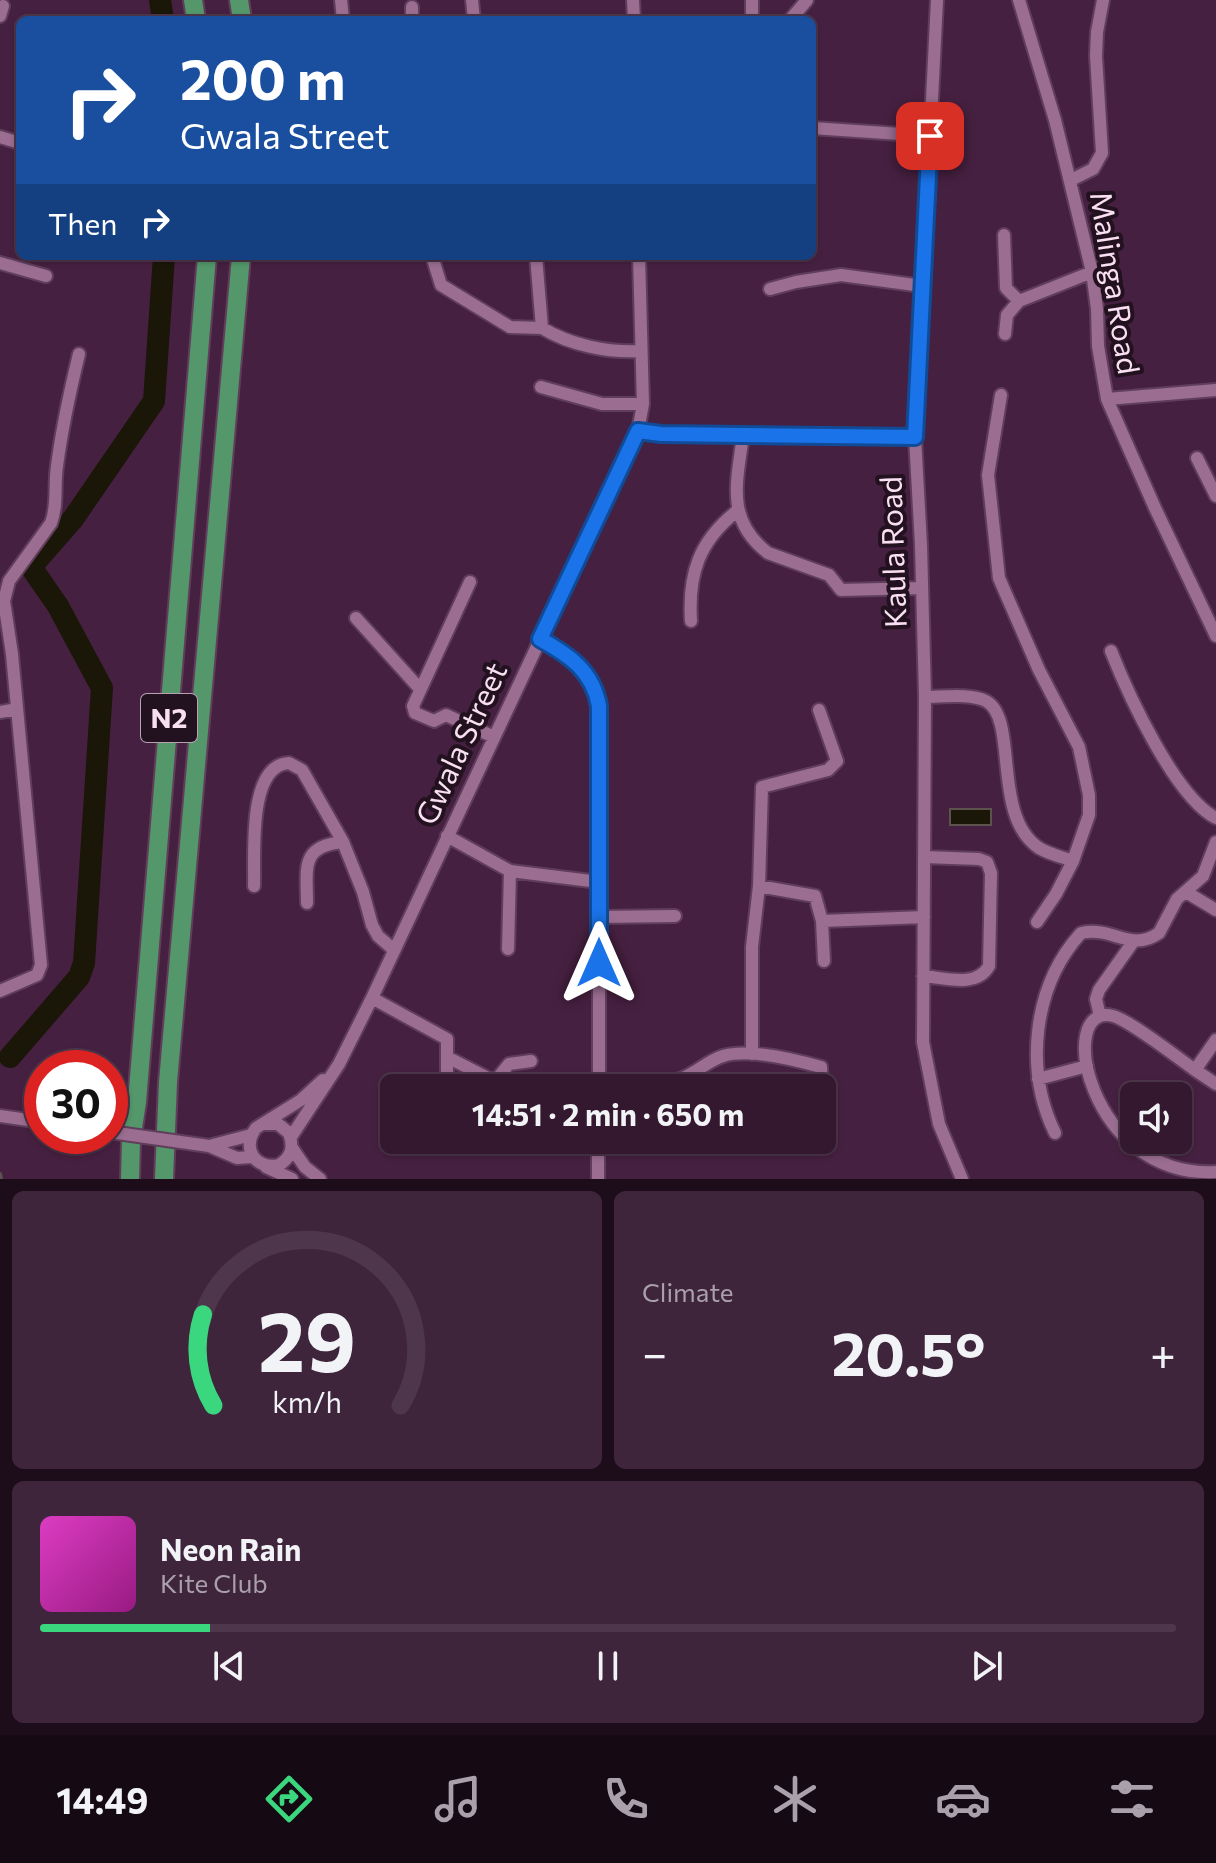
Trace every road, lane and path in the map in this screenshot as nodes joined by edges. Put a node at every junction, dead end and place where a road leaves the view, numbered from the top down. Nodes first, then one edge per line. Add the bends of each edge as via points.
1 (807, 0) edge
2 (937, 0) edge
3 (1019, 0) edge
4 (1103, 0) edge
5 (793, 16) edge
6 (816, 128) edge
7 (930, 136) junction
8 (1071, 180) junction
9 (1004, 235) dead end
10 (207, 260) edge
11 (241, 260) edge
12 (433, 260) edge
13 (536, 260) edge
14 (639, 260) edge
15 (0, 263) edge
16 (1092, 272) junction
17 (46, 276) dead end
18 (922, 286) junction
19 (770, 289) dead end
20 (1019, 301) junction
21 (542, 328) junction
22 (1005, 334) dead end
23 (641, 351) junction
24 (79, 354) dead end
25 (541, 387) dead end
26 (1216, 390) edge
27 (1001, 395) dead end
28 (1107, 399) junction
29 (643, 404) junction
30 (638, 431) junction
31 (743, 435) junction
32 (915, 437) junction
33 (1197, 458) dead end
34 (1216, 496) edge
35 (737, 511) junction
36 (470, 582) dead end
37 (922, 588) junction
38 (356, 618) dead end
39 (691, 621) dead end
40 (1216, 636) edge
41 (540, 639) junction
42 (1111, 651) dead end
43 (420, 689) junction
44 (925, 697) junction
45 (17, 709) junction
46 (819, 710) dead end
47 (0, 712) edge
48 (494, 737) junction
49 (1216, 818) edge
50 (447, 836) junction
51 (343, 842) junction
52 (1216, 842) edge
53 (924, 857) junction
54 (1073, 861) junction
55 (510, 871) junction
56 (599, 882) junction
57 (254, 886) dead end
58 (759, 886) junction
59 (1186, 892) junction
60 (307, 903) dead end
61 (1216, 910) edge
62 (675, 916) dead end
63 (599, 917) junction
64 (924, 917) junction
65 (822, 921) junction
66 (1037, 922) dead end
67 (1133, 942) junction
68 (508, 949) dead end
69 (394, 950) junction
70 (824, 961) dead end
71 (923, 976) junction
72 (0, 991) edge
73 (372, 998) junction
74 (1100, 1016) junction
75 (1216, 1040) edge
76 (752, 1054) junction
77 (447, 1057) junction
78 (531, 1061) dead end
79 (339, 1064) junction
80 (1087, 1066) junction
81 (1195, 1070) junction
82 (447, 1074) edge
83 (599, 1074) edge
84 (689, 1074) edge
85 (821, 1074) edge
86 (1038, 1079) junction
87 (1216, 1084) edge
88 (0, 1116) edge
89 (24, 1119) edge
90 (263, 1124) junction
91 (1055, 1133) dead end
92 (128, 1135) edge
93 (251, 1135) junction
94 (292, 1143) junction
95 (209, 1146) junction
96 (598, 1154) edge
97 (258, 1162) junction
98 (1211, 1174) edge
99 (130, 1179) edge
100 (164, 1179) edge
101 (292, 1179) edge
102 (320, 1179) edge
103 (598, 1179) edge
104 (962, 1179) edge

1 - 5 street
2 - 7 street, Kaula Road
3 - 8 street
4 - 8 street, Malinga Road via 1096,56 1102,153 1093,169
6 - 7 street
7 - 18 street, Kaula Road
8 - 16 street, Malinga Road
9 - 20 street via 1006,288
10 - 99 highway, N2
11 - 100 highway, N2
12 - 21 street via 441,285 510,327
13 - 21 street
14 - 23 street, Gwala Street
15 - 17 street
16 - 20 street
16 - 28 street, Malinga Road
18 - 19 street via 841,275
18 - 32 street, Kaula Road
20 - 22 street via 1007,315
21 - 23 street via 596,348
23 - 29 street, Gwala Street
24 - 45 street via 56,469 54,514 5,591
25 - 29 street via 602,404
26 - 28 street
27 - 54 street via 988,475 994,556 1039,670 1079,747 1089,815
28 - 40 street, Malinga Road
29 - 30 street, Gwala Street
30 - 31 street
30 - 41 street, Gwala Street
31 - 32 street
31 - 35 street
32 - 37 street, Kaula Road
33 - 34 street
35 - 37 street via 768,553 829,575 841,590
35 - 39 street via 721,524 695,563
36 - 43 street
37 - 44 street, Kaula Road
38 - 43 street
41 - 48 street, Gwala Street
41 - 56 street via 576,662 597,695
42 - 49 street via 1170,767 1197,806
43 - 48 street via 415,713 434,721 446,715
44 - 53 street, Kaula Road
44 - 54 street via 966,697 992,706 1000,720 1009,797 1019,822 1037,847
45 - 47 street
45 - 72 street via 41,965 37,975
46 - 58 street via 837,761 828,770 762,787
48 - 50 street, Gwala Street
50 - 55 street
50 - 69 street, Gwala Street
51 - 57 street via 302,770 285,762 263,781 258,799
51 - 60 street via 321,845 311,854
51 - 69 street via 372,925
52 - 59 street via 1203,876
53 - 64 street, Kaula Road
53 - 71 street via 979,859 987,862 991,873 986,971 972,980
54 - 66 street
55 - 56 street
55 - 68 street
56 - 63 street
58 - 65 street via 815,896
58 - 76 street
59 - 61 street
59 - 67 street via 1159,933
62 - 63 street
63 - 83 street
64 - 65 street
64 - 71 street, Kaula Road
65 - 70 street
67 - 74 street via 1099,990
67 - 86 street via 1101,931 1078,936 1050,982 1038,1026
69 - 73 street, Gwala Street
71 - 104 street, Kaula Road via 928,1080
73 - 77 street via 447,1039
73 - 79 street, Gwala Street
74 - 80 street via 1087,1026
74 - 81 street via 1114,1016
75 - 81 street
76 - 84 street via 723,1056
76 - 85 street via 785,1056 821,1067
77 - 78 street via 492,1080 509,1064
77 - 82 street
79 - 90 street, Gwala Street via 301,1100
79 - 94 street, Gwala Street
80 - 86 street
80 - 98 street via 1095,1098 1128,1143 1151,1159
81 - 87 street
86 - 91 street
88 - 89 street
90 - 93 street
90 - 94 street via 284,1127
92 - 95 street, bridge
93 - 95 street
93 - 97 street via 249,1150
94 - 97 street via 279,1165
94 - 102 street via 305,1167
95 - 97 street
96 - 103 street
97 - 101 street

